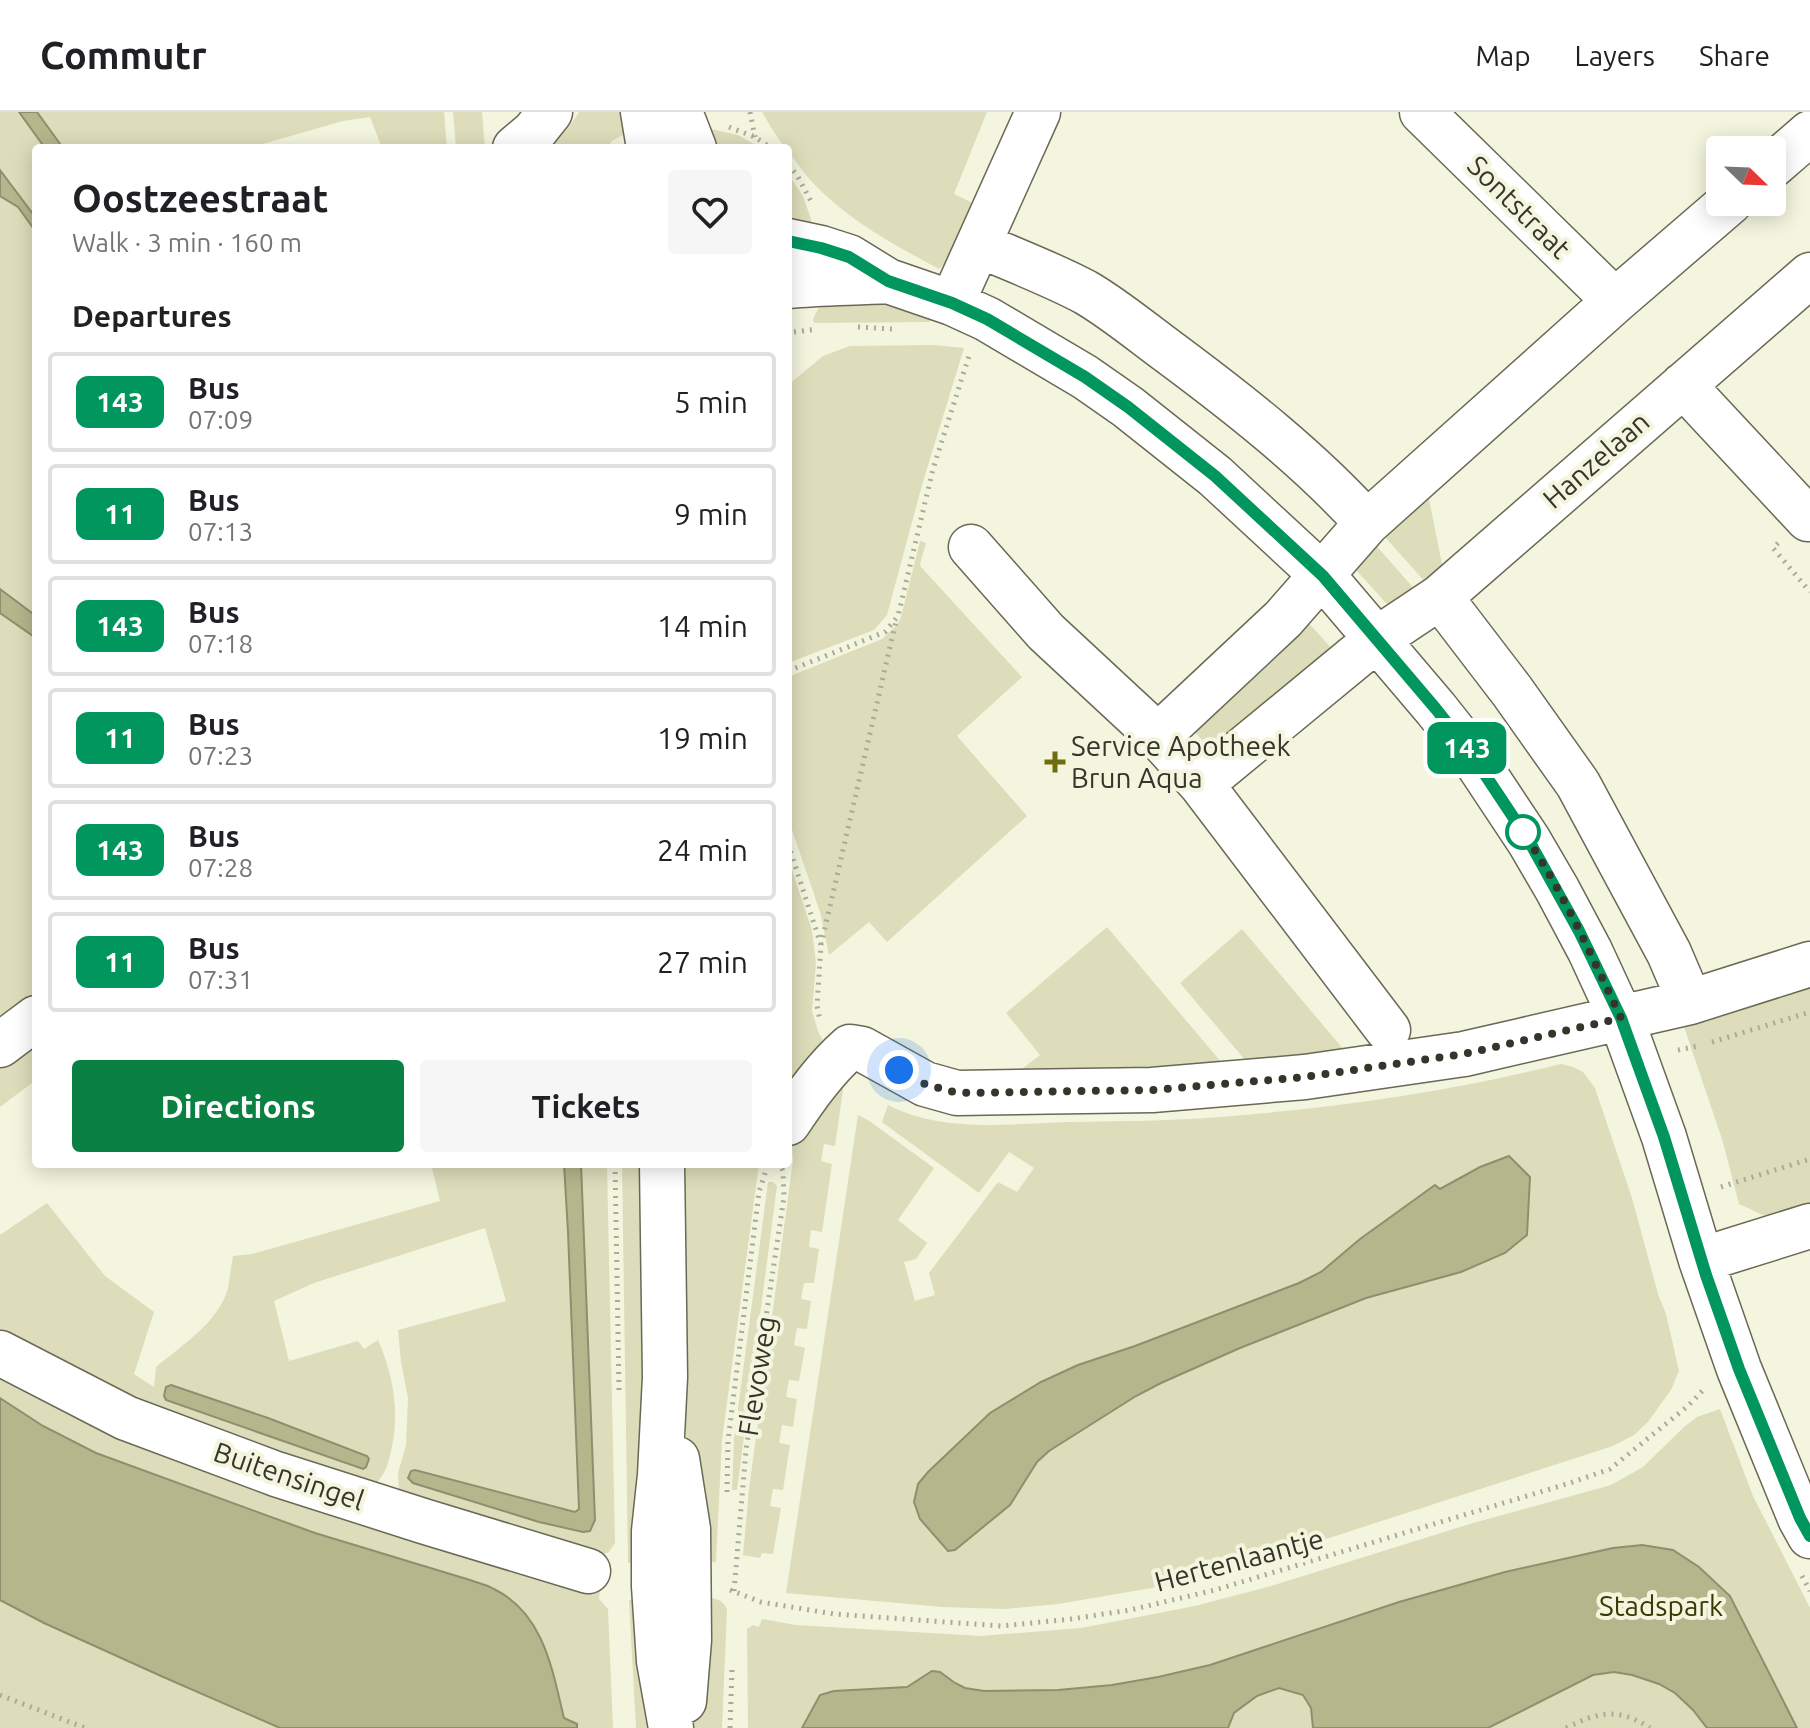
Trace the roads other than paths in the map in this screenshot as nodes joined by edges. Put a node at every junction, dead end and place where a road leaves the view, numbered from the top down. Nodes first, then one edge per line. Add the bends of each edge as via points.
1 (550, 112) edge
2 (643, 112) edge
3 (680, 112) edge
4 (1038, 112) edge
5 (1422, 112) edge
6 (1810, 133) edge
7 (520, 144) edge
8 (648, 144) edge
9 (692, 144) edge
10 (1786, 154) edge
11 (1714, 216) edge
12 (792, 242) edge
13 (979, 245) junction
14 (1810, 275) edge
15 (888, 281) junction
16 (792, 286) edge
17 (1615, 301) junction
18 (969, 311) junction
19 (1683, 385) junction
20 (1808, 519) edge
21 (1367, 523) junction
22 (971, 547) dead end
23 (1323, 576) junction
24 (1440, 597) junction
25 (1377, 639) junction
26 (1158, 736) junction
27 (1201, 784) junction
28 (1810, 964) edge
29 (1690, 1002) junction
30 (1621, 1018) junction
31 (32, 1021) edge
32 (1388, 1030) dead end
33 (0, 1045) edge
34 (792, 1117) edge
35 (662, 1168) edge
36 (1810, 1226) edge
37 (1698, 1247) junction
38 (0, 1353) edge
39 (665, 1377) junction
40 (1810, 1536) edge
41 (588, 1571) dead end
42 (671, 1728) edge
43 (679, 1728) edge

1 - 7 street
2 - 8 street
3 - 9 street
4 - 13 street
5 - 17 street, Sontstraat
6 - 10 street
11 - 17 street
12 - 15 street via 849,257
13 - 18 street
13 - 21 street via 1086,293 1144,333 1278,438
14 - 19 street, Hanzelaan
15 - 16 street
15 - 18 street
17 - 21 street
18 - 23 street via 1085,377 1152,425
19 - 20 street
19 - 24 street, Hanzelaan
21 - 23 street
22 - 26 street via 1046,632
23 - 25 street
23 - 26 street
24 - 25 street, Hanzelaan
24 - 29 street via 1578,784
25 - 27 street, Hanzelaan
25 - 30 street via 1470,752 1529,841
26 - 27 street
27 - 32 street
28 - 29 street
29 - 30 street
30 - 34 street via 1464,1054 1305,1077 1152,1090 957,1093 925,1084 850,1047
30 - 37 street
31 - 33 street
35 - 39 street
36 - 37 street
37 - 40 street via 1739,1369
38 - 41 street, Buitensingel via 113,1412 276,1474
39 - 42 street via 654,1586
39 - 43 street via 688,1529 688,1654

